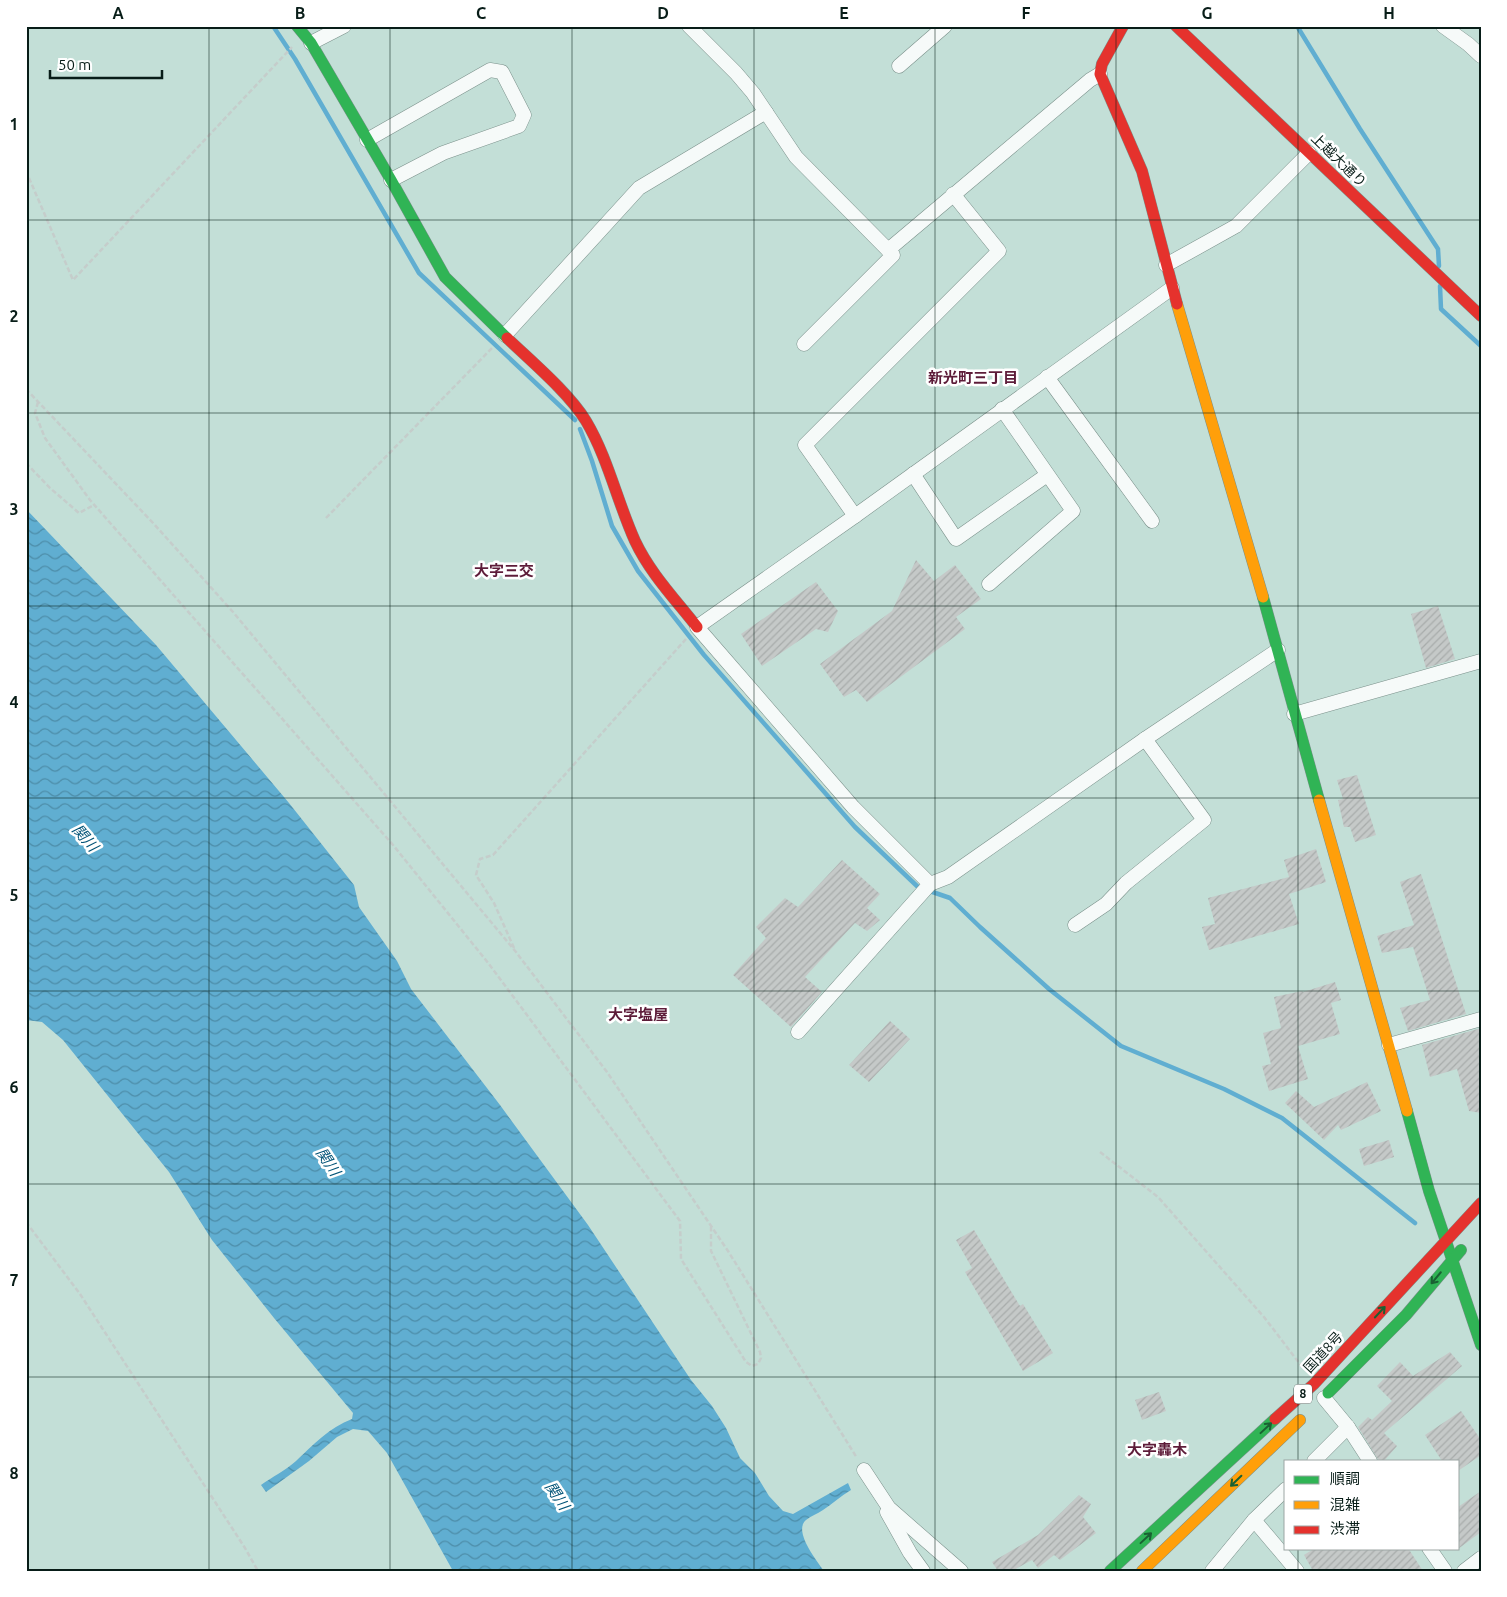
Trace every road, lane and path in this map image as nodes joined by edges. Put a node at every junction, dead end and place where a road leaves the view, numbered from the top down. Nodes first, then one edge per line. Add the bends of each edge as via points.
1 (344, 26) edge
2 (689, 26) edge
3 (945, 26) edge
4 (1123, 26) edge
5 (1176, 26) edge
6 (1443, 26) edge
7 (304, 35) edge
8 (1481, 56) edge
9 (899, 66) dead end
10 (1100, 74) junction
11 (766, 112) junction
12 (367, 140) junction
13 (1310, 153) junction
14 (26, 171) edge
15 (391, 180) junction
16 (953, 194) junction
17 (888, 250) junction
18 (1166, 265) junction
19 (1172, 288) junction
20 (1481, 316) edge
21 (505, 335) junction
22 (804, 344) dead end
23 (1047, 377) junction
24 (26, 389) edge
25 (38, 402) junction
26 (1002, 409) junction
27 (26, 463) edge
28 (913, 474) junction
29 (1047, 475) junction
30 (94, 505) junction
31 (855, 516) junction
32 (326, 518) dead end
33 (1152, 520) dead end
34 (989, 584) dead end
35 (697, 626) junction
36 (1278, 650) junction
37 (1481, 661) edge
38 (1294, 714) junction
39 (1145, 739) junction
40 (930, 884) junction
41 (1075, 925) dead end
42 (516, 952) junction
43 (1481, 1019) edge
44 (798, 1032) dead end
45 (1389, 1045) junction
46 (1100, 1152) dead end
47 (1481, 1203) edge
48 (26, 1222) edge
49 (711, 1226) junction
50 (1446, 1241) junction
51 (1470, 1241) dead end
52 (1452, 1259) junction
53 (1481, 1345) edge
54 (1314, 1384) junction
55 (1317, 1405) junction
56 (1348, 1427) junction
57 (1315, 1460) edge
58 (1369, 1460) edge
59 (864, 1470) junction
60 (1284, 1491) edge
61 (1254, 1520) junction
62 (1430, 1550) edge
63 (1481, 1558) edge
64 (258, 1571) edge
65 (923, 1571) edge
66 (961, 1571) edge
67 (1110, 1571) edge
68 (1142, 1571) edge
69 (1212, 1571) edge
70 (1297, 1571) edge
71 (1445, 1571) edge
72 (1464, 1571) edge

1 - 7 street
2 - 11 street via 736,73
3 - 9 street
4 - 10 main road via 1102,64
5 - 13 main road, 上越大通り
6 - 8 street
7 - 12 main road
7 - 14 path via 73,280
10 - 16 street
10 - 18 main road via 1142,171
11 - 17 street via 796,157
11 - 21 street via 639,188
12 - 15 main road
12 - 15 street via 490,70 502,72 524,115 519,126 444,152
13 - 18 street via 1236,226
13 - 20 main road, 上越大通り
15 - 21 main road via 445,276
16 - 17 street
16 - 31 street via 999,251 805,446
17 - 22 street via 893,255
18 - 19 main road
19 - 23 street
19 - 36 main road
21 - 32 path
21 - 35 main road via 588,422 648,564
23 - 26 street
23 - 33 street
24 - 25 path
25 - 30 path via 35,414 45,438
25 - 42 path via 233,612
26 - 28 street
26 - 29 street
27 - 30 path via 79,513
28 - 29 street via 956,539
28 - 31 street
29 - 34 street via 1073,511
30 - 49 path via 393,845 489,964 680,1221 682,1259 746,1362 752,1366 758,1364 760,1352 711,1251
31 - 35 street
35 - 40 street via 853,807
35 - 42 path via 493,855 480,859 476,875 494,903
36 - 38 main road
36 - 39 street
37 - 38 street
38 - 45 main road
39 - 40 street via 948,876
39 - 41 street via 1204,820 1126,883 1106,904
40 - 44 street
42 - 49 path via 607,1072
43 - 45 street
45 - 50 main road
46 - 54 path via 1158,1197 1264,1317
47 - 50 main road, 国道8号 / 8
48 - 64 path via 80,1294
49 - 59 path
50 - 52 main road
54 -> 50 main road, 国道8号 / 8
51 - 52 main road, 8
52 - 53 main road
52 -> 55 main road, 8 via 1406,1315
67 -> 54 main road, 国道8号 / 8
55 - 56 street
55 -> 68 main road, 8
56 - 57 street
56 - 58 street
59 - 65 street
59 - 66 street via 889,1508
60 - 61 street
61 - 69 street
61 - 70 street
62 - 71 street
63 - 72 street

